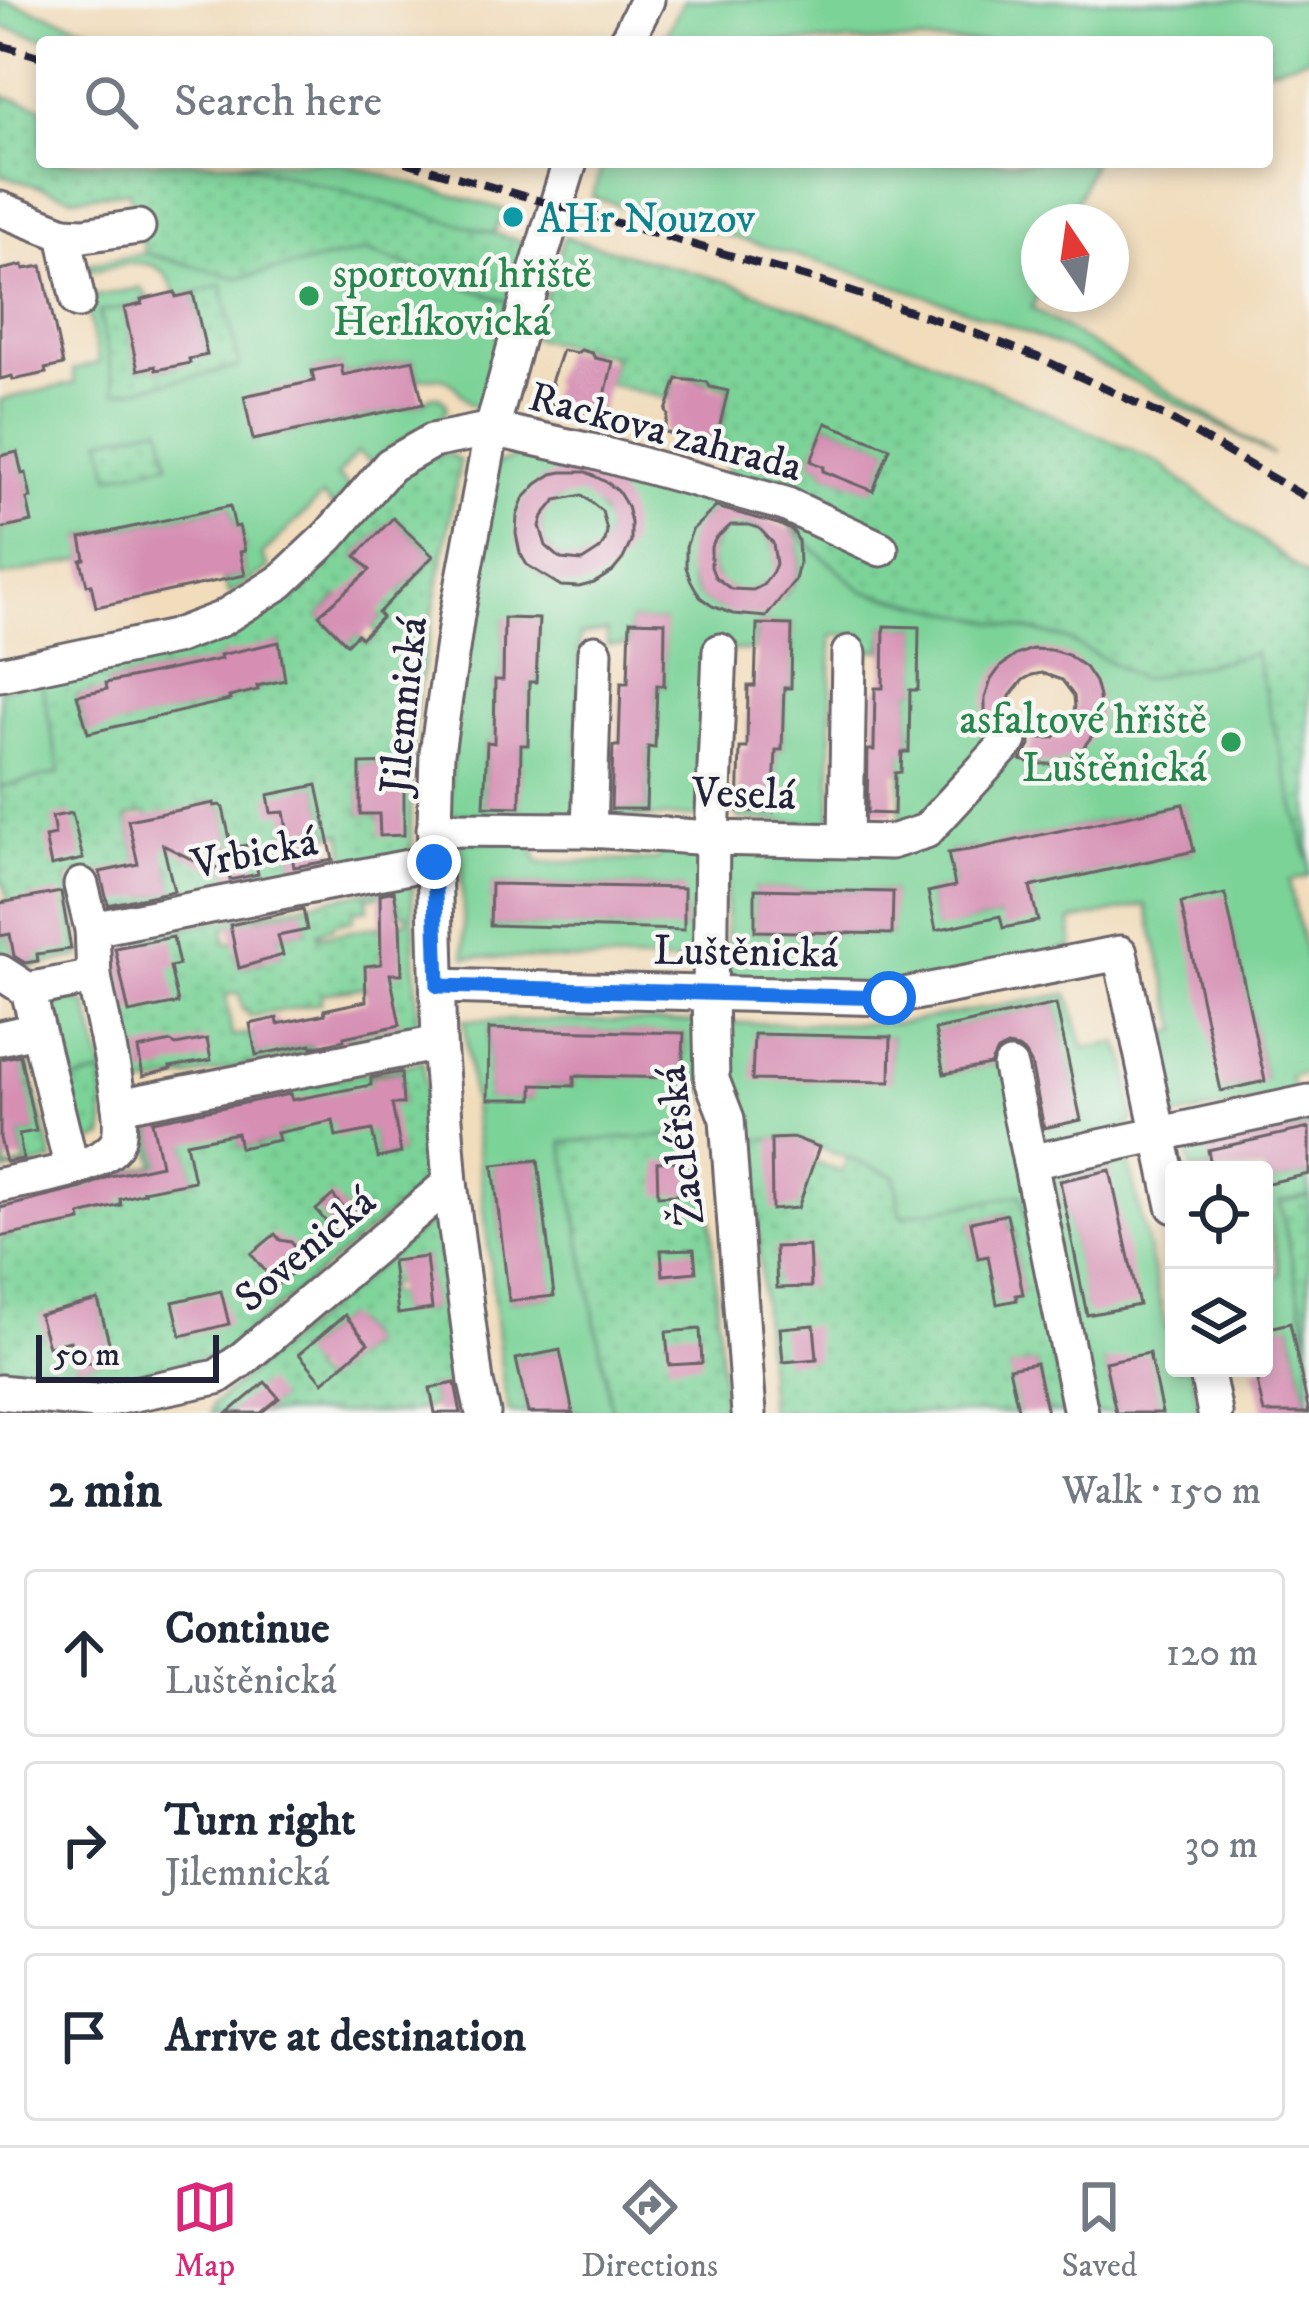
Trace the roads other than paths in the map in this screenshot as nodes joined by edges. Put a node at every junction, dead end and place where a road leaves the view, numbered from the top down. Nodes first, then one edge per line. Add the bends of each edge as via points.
1 (647, 0) edge
2 (629, 36) edge
3 (569, 168) edge
4 (0, 209) edge
5 (138, 227) dead end
6 (64, 234) junction
7 (78, 301) dead end
8 (492, 429) junction
9 (881, 549) dead end
10 (720, 651) dead end
11 (595, 652) dead end
12 (849, 653) dead end
13 (1, 671) edge
14 (1010, 740) dead end
15 (590, 830) junction
16 (712, 838) junction
17 (845, 840) junction
18 (434, 845) junction
19 (81, 885) dead end
20 (92, 929) junction
21 (94, 977) junction
22 (14, 981) edge
23 (438, 986) junction
24 (710, 995) junction
25 (36, 1030) junction
26 (0, 1038) edge
27 (440, 1043) junction
28 (1010, 1067) dead end
29 (1309, 1102) edge
30 (119, 1106) junction
31 (1160, 1135) junction
32 (1165, 1161) edge
33 (1030, 1162) junction
34 (72, 1168) junction
35 (450, 1184) junction
36 (0, 1185) edge
37 (1208, 1377) edge
38 (0, 1392) edge
39 (483, 1413) edge
40 (749, 1413) edge
41 (1081, 1413) edge
42 (1215, 1413) edge

1 - 2 street
3 - 8 street, Jilemnická
4 - 6 street
5 - 6 street
6 - 7 street
8 - 9 street, Rackova zahrada via 785,504
8 - 13 street via 432,441 390,465 280,583 221,619 174,637
8 - 18 street, Jilemnická via 437,753
10 - 16 street, Žacléřská
11 - 15 street
12 - 17 street
14 - 17 street, Veselá via 926,831 891,842
15 - 16 street, Veselá
15 - 18 street, Veselá
16 - 17 street, Veselá
16 - 24 street, Žacléřská
18 - 20 street, Vrbická
18 - 23 street, Jilemnická
19 - 20 street
20 - 21 street
21 - 22 street
21 - 30 street
22 - 25 street
23 - 24 street, Luštěnická
23 - 27 street, Jilemnická
24 - 31 street, Luštěnická via 889,998 1120,953
24 - 40 street, Žacléřská via 712,1080 728,1119
25 - 26 street
25 - 34 street
27 - 30 street
27 - 35 street, Jilemnická
28 - 33 street
29 - 31 street
30 - 34 street via 116,1146
31 - 32 street
31 - 33 street
33 - 41 street
34 - 36 street
35 - 38 street, Sovenická via 217,1378 95,1402
35 - 39 street, Jilemnická
37 - 42 street

